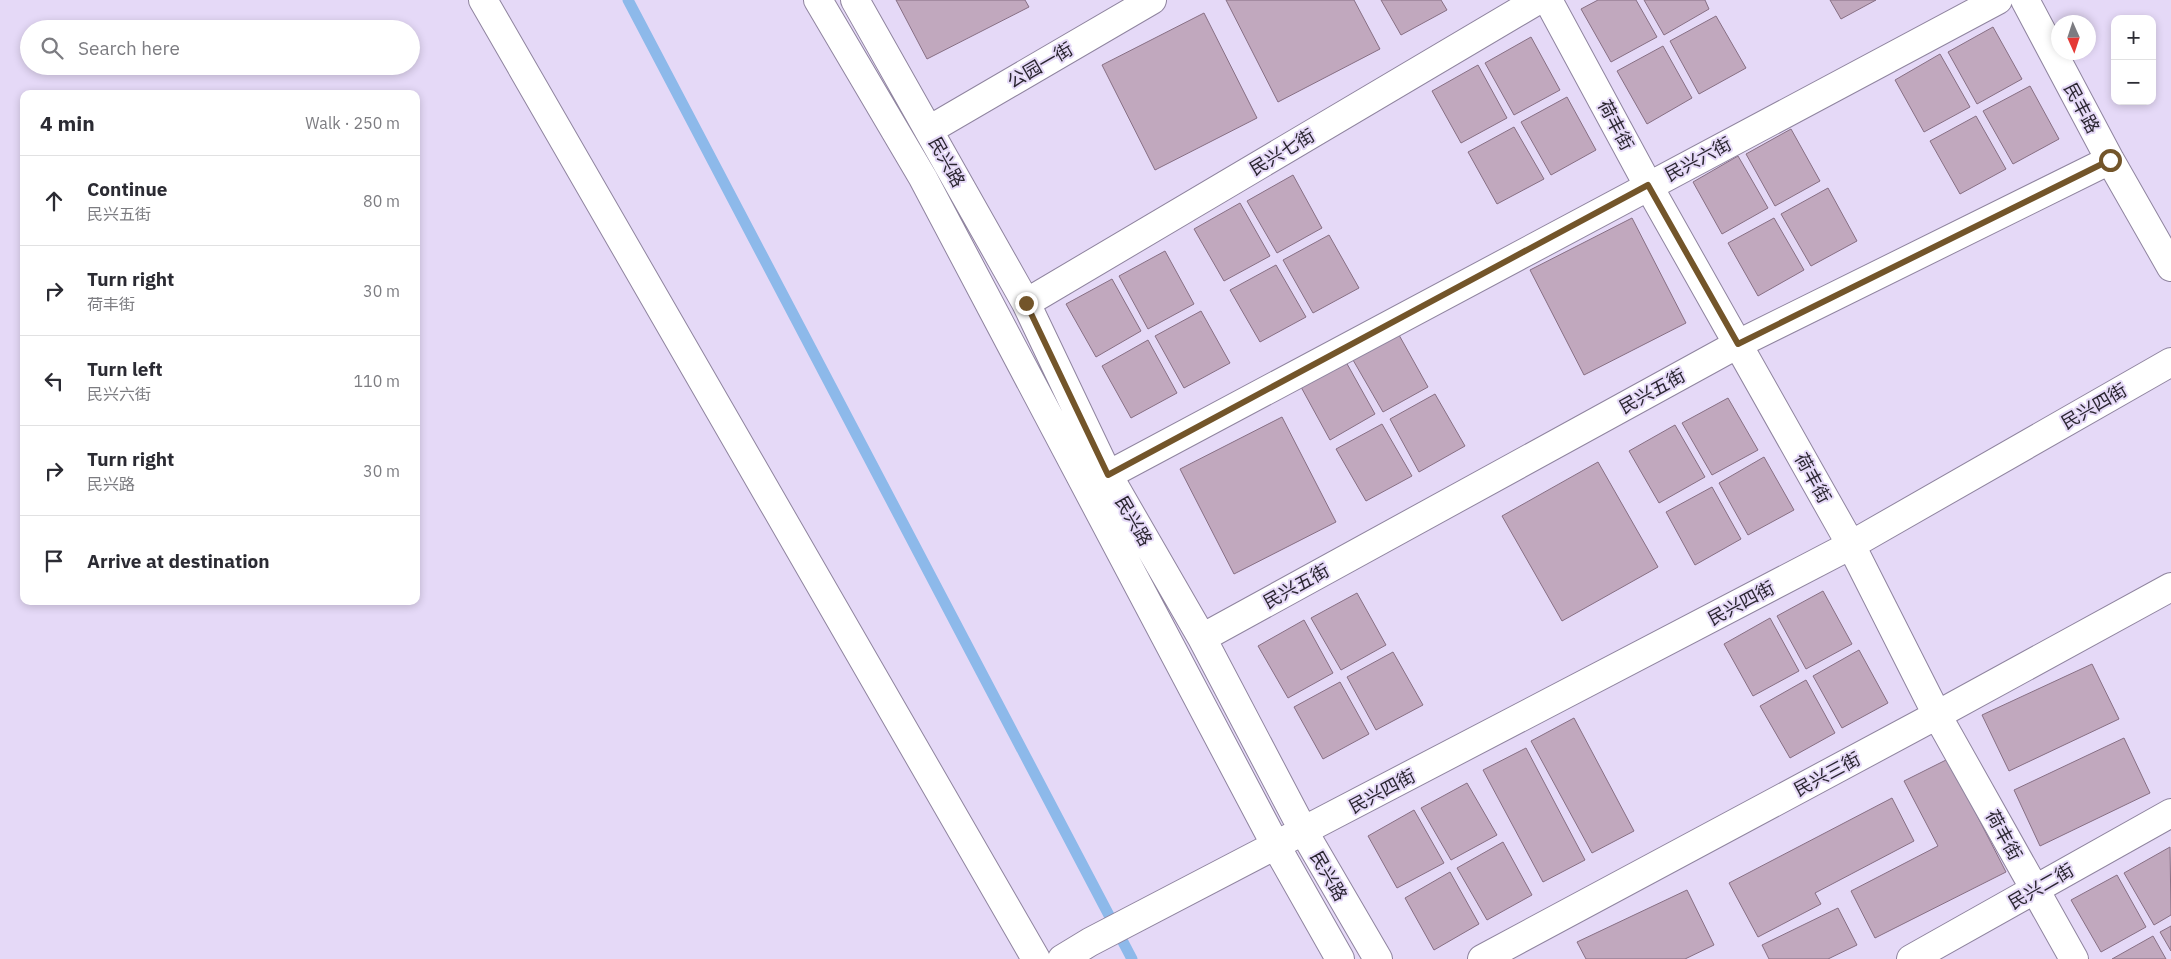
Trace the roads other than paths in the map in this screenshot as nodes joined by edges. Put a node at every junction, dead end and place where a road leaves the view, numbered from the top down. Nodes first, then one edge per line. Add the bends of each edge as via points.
1 (483, 0) edge
2 (818, 0) edge
3 (855, 0) edge
4 (1152, 0) edge
5 (1538, 0) edge
6 (1548, 0) edge
7 (1998, 0) edge
8 (2025, 0) edge
9 (929, 130) junction
10 (2110, 160) junction
11 (1648, 185) junction
12 (2171, 267) edge
13 (1026, 303) junction
14 (1738, 344) junction
15 (2171, 362) edge
16 (1108, 475) junction
17 (1851, 545) junction
18 (2171, 587) edge
19 (1202, 638) junction
20 (1937, 715) junction
21 (2171, 813) edge
22 (1304, 832) junction
23 (1276, 846) junction
24 (2035, 890) junction
25 (1036, 959) edge
26 (1062, 959) edge
27 (1340, 959) edge
28 (1378, 959) edge
29 (1482, 959) edge
30 (1911, 959) edge
31 (2074, 959) edge

1 - 25 street
2 - 23 street, 民兴路 via 923,178
3 - 9 street, 民兴路
4 - 9 street, 公园一街
5 - 13 street, 民兴七街
6 - 11 street, 荷丰街
7 - 11 street, 民兴六街
8 - 10 street, 民丰路
9 - 13 street, 民兴路
10 - 12 street, 民丰路
10 - 14 street, 民兴五街
11 - 14 street, 荷丰街
11 - 16 street, 民兴六街
13 - 16 street, 民兴路
14 - 17 street, 荷丰街
14 - 19 street, 民兴五街
15 - 17 street, 民兴四街
16 - 19 street, 民兴路
17 - 20 street, 荷丰街
17 - 22 street, 民兴四街
18 - 20 street, 民兴三街
19 - 22 street, 民兴路
20 - 24 street, 荷丰街
20 - 29 street, 民兴三街
21 - 24 street, 民兴二街
22 - 23 street, 民兴四街
22 - 28 street, 民兴路
23 - 26 street, 民兴四街
23 - 27 street, 民兴路
24 - 30 street, 民兴二街
24 - 31 street, 荷丰街

